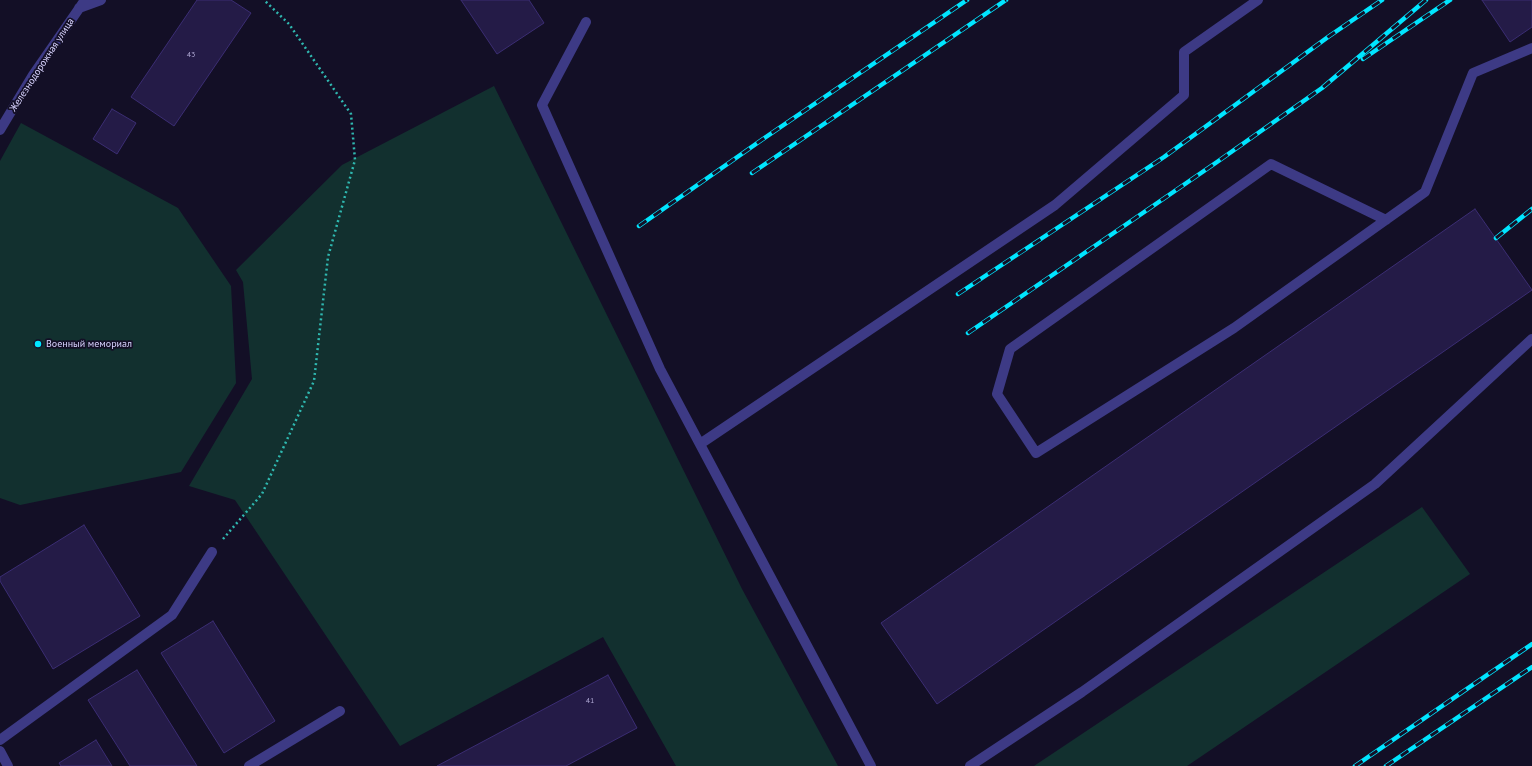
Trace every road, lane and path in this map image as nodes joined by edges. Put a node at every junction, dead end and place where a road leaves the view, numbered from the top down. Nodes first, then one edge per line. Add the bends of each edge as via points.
1 (101, 0) edge
2 (264, 0) edge
3 (1258, 0) edge
4 (82, 4) edge
5 (586, 22) dead end
6 (1532, 48) edge
7 (0, 130) edge
8 (1386, 220) junction
9 (1532, 339) edge
10 (700, 444) junction
11 (212, 552) joint
12 (340, 711) dead end
13 (0, 740) edge
14 (0, 751) edge
15 (8, 766) edge
16 (249, 766) edge
17 (871, 766) edge
18 (970, 766) edge

1 - 4 street
2 - 11 path via 289,24 351,114 355,160 328,257 314,381 262,494
3 - 10 street via 1184,52 1184,96 1056,205
4 - 7 street, Железнодорожная улица via 33,75
5 - 10 street via 542,105 660,370
6 - 8 street via 1473,73 1426,192
8 - 8 street via 1271,164 1010,349 997,394 1036,452 1234,328
9 - 18 street via 1375,484 1082,692
10 - 17 street
11 - 13 street via 172,615
12 - 16 street
14 - 15 street

